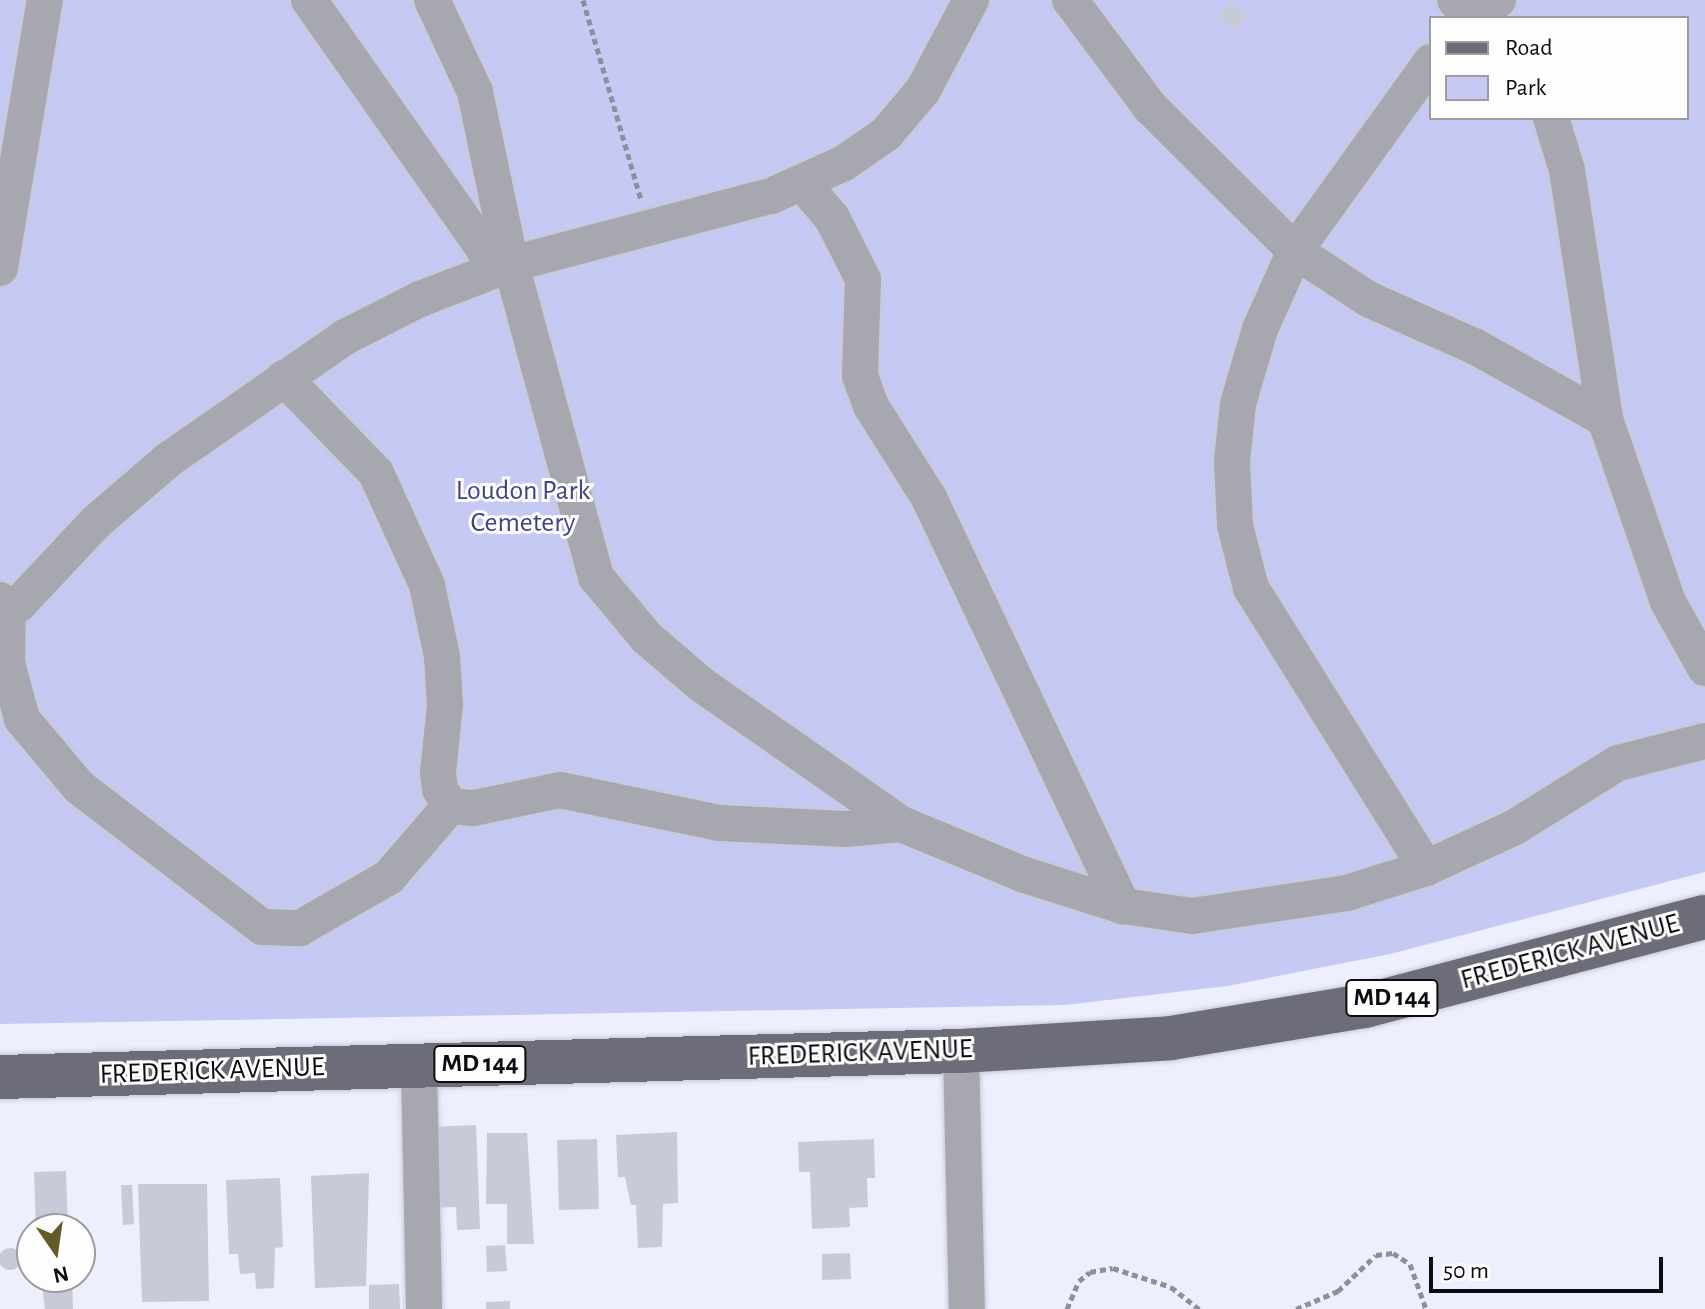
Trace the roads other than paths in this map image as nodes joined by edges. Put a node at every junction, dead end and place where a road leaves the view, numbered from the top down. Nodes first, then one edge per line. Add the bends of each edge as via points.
1 (45, 0) edge
2 (309, 0) edge
3 (432, 0) edge
4 (971, 0) edge
5 (1070, 0) edge
6 (1455, 0) edge
7 (1498, 0) edge
8 (1470, 16) edge
9 (1475, 16) edge
10 (1429, 65) edge
11 (1552, 120) edge
12 (803, 184) junction
13 (1295, 251) junction
14 (511, 264) junction
15 (0, 268) edge
16 (284, 378) junction
17 (1605, 419) junction
18 (4, 605) edge
19 (1705, 668) edge
20 (1705, 741) edge
21 (450, 806) junction
22 (901, 824) junction
23 (1426, 868) junction
24 (1123, 906) junction
25 (1705, 917) edge
26 (961, 1051) junction
27 (419, 1066) junction
28 (0, 1077) edge
29 (424, 1309) edge
30 (967, 1309) edge

1 - 15 street
2 - 14 street via 483,248
3 - 14 street via 475,92
4 - 12 street via 923,90 886,134
5 - 13 street via 1150,107
6 - 8 street
7 - 9 street
10 - 13 street
11 - 17 street via 1567,170
12 - 14 street
12 - 24 street via 832,218 863,279 860,376 871,406 929,498
13 - 17 street via 1368,299 1517,368
13 - 23 street via 1260,329 1238,404 1232,461 1235,525 1251,588 1275,632
14 - 16 street via 382,318
14 - 22 street via 587,553 604,589 647,638 702,685
16 - 18 street via 168,460 96,522 19,604
16 - 21 street via 376,473 427,585 442,657 445,705 439,781
17 - 19 street via 1668,602
18 - 21 street via 7,663 22,719 79,787 262,927 300,928 389,877
20 - 23 street via 1618,763 1505,833
21 - 22 street via 474,808 560,790 719,823 846,829
22 - 24 street via 1025,875
23 - 24 street via 1347,893 1257,910 1192,916
25 - 26 main road, FREDERICK AVENUE / MD 144 via 1365,1006 1259,1026 1090,1045
26 - 27 main road, FREDERICK AVENUE / MD 144
26 - 30 street
27 - 28 main road, FREDERICK AVENUE / MD 144
27 - 29 street

